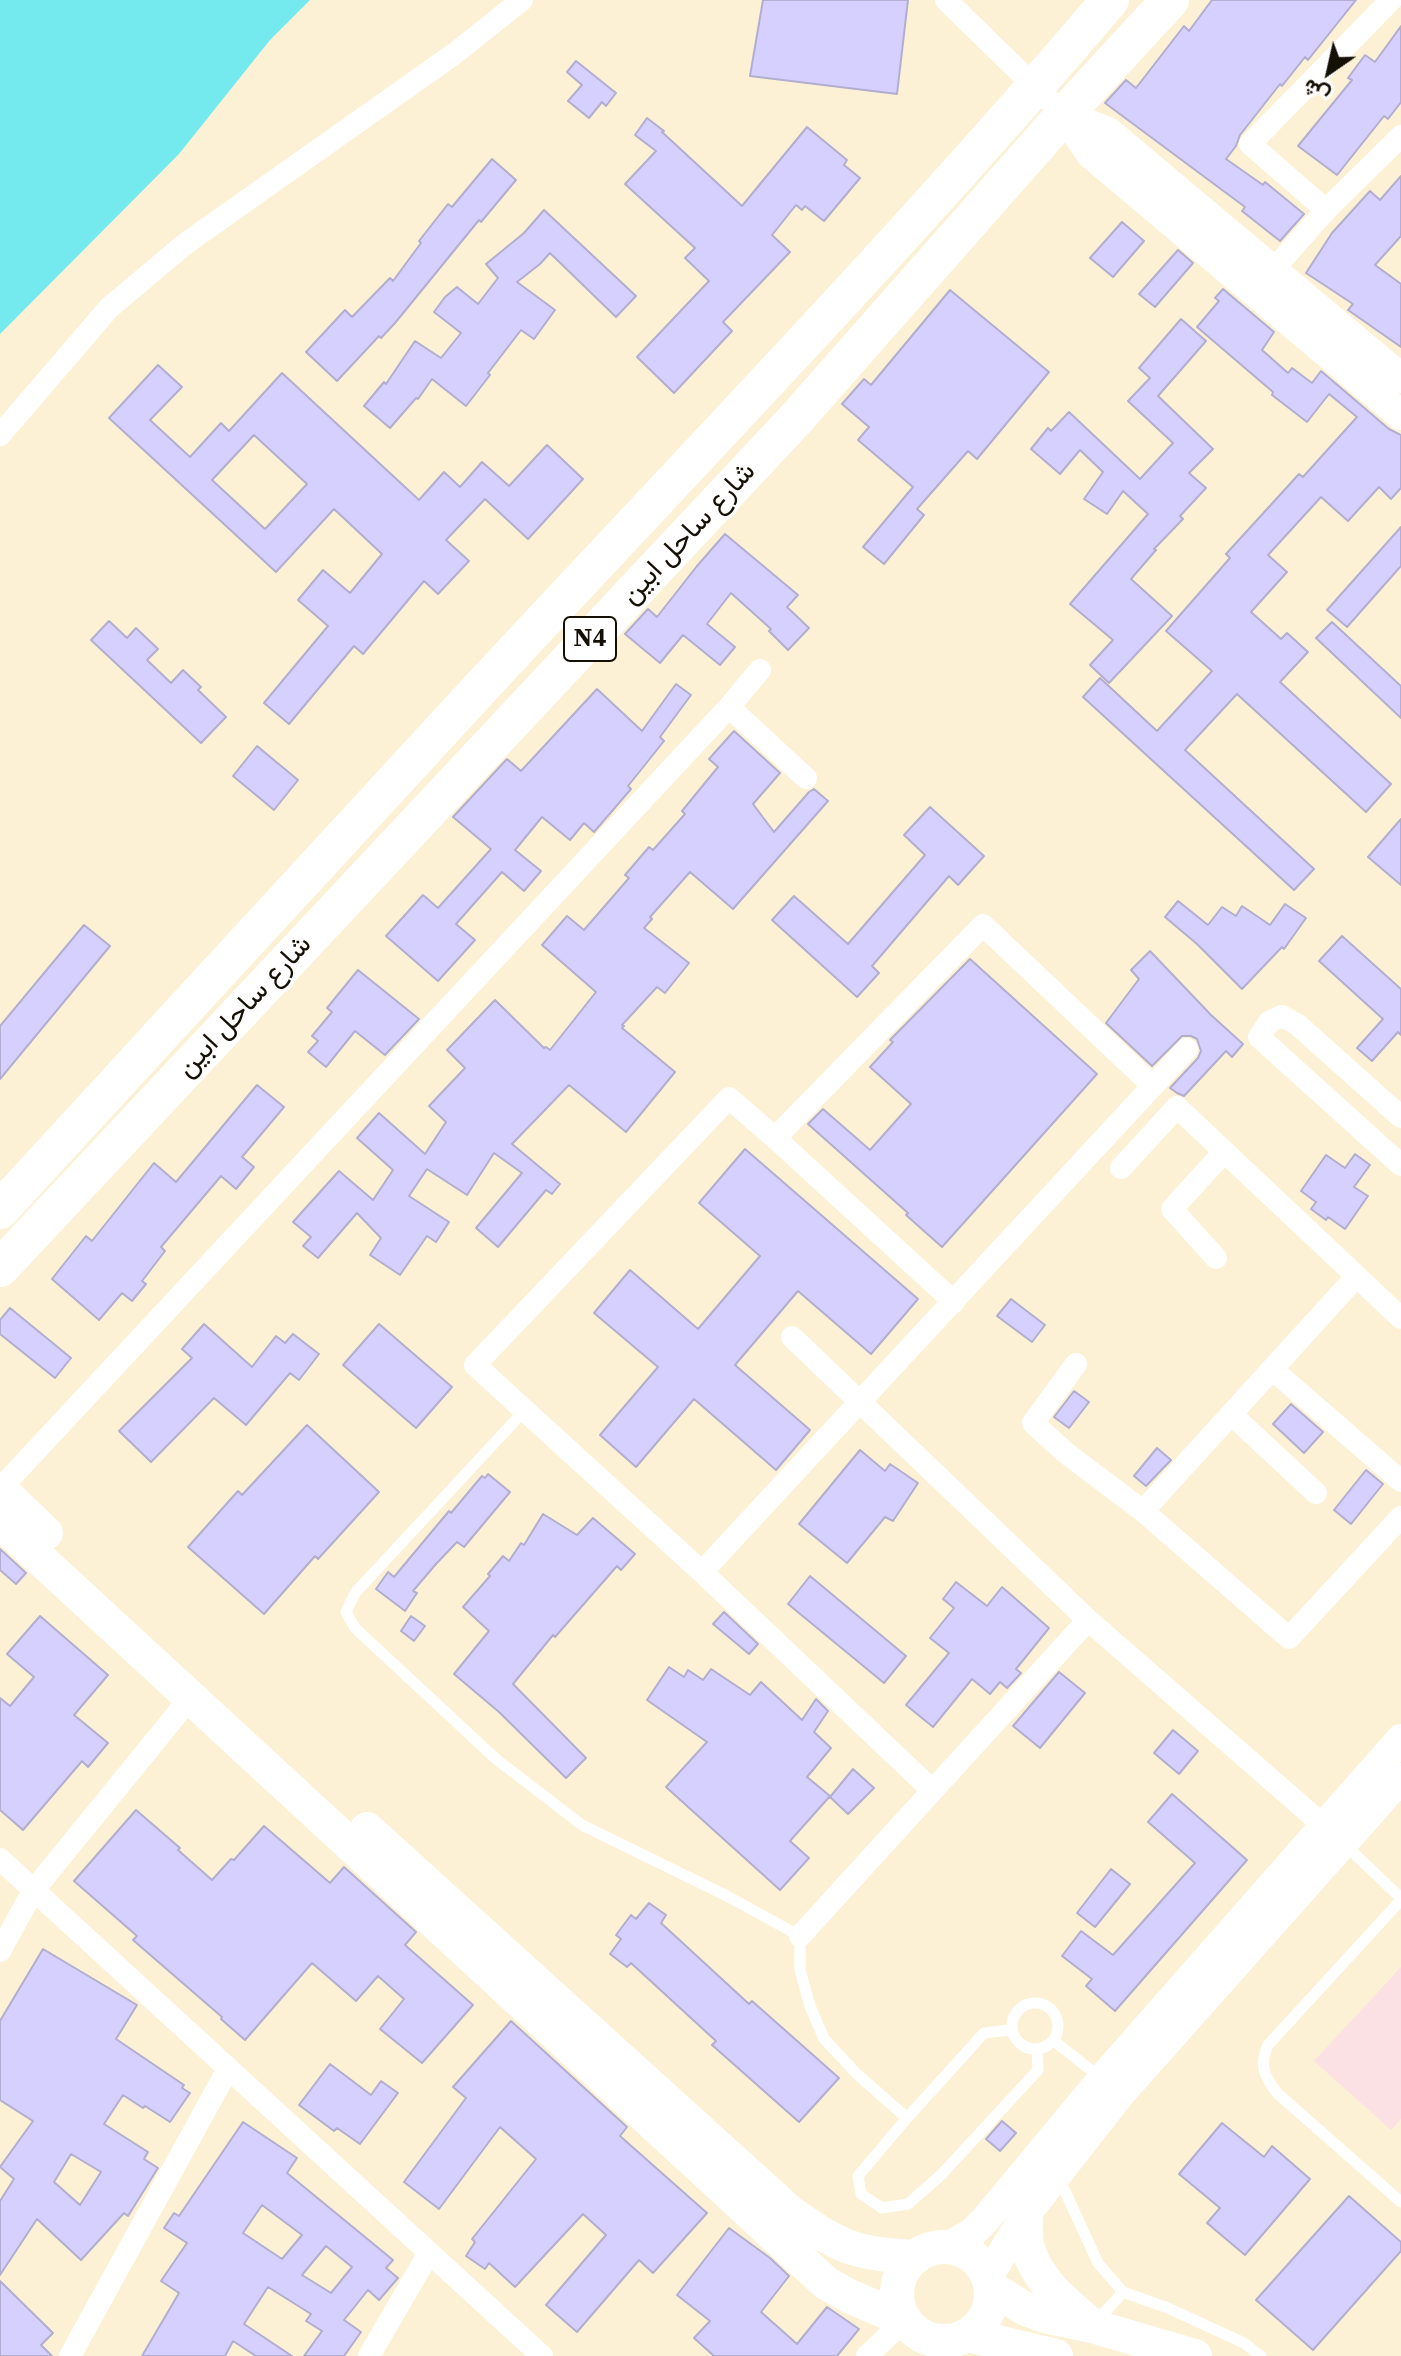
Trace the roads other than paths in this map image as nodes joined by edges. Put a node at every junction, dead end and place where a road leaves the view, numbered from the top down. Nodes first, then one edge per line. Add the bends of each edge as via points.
1 (522, 0) edge
2 (946, 0) edge
3 (1110, 0) edge
4 (1170, 0) edge
5 (1391, 0) edge
6 (1036, 87) junction
7 (1064, 115) junction
8 (1401, 136) edge
9 (1326, 210) junction
10 (1264, 283) junction
11 (1401, 378) edge
12 (1401, 415) edge
13 (0, 435) edge
14 (760, 670) dead end
15 (729, 707) junction
16 (806, 778) dead end
17 (1187, 1049) dead end
18 (1153, 1086) junction
19 (1401, 1117) edge
20 (775, 1138) junction
21 (1224, 1152) junction
22 (1401, 1165) edge
23 (1121, 1168) dead end
24 (0, 1210) edge
25 (1216, 1258) dead end
26 (0, 1268) edge
27 (1356, 1277) junction
28 (954, 1302) junction
29 (1401, 1318) edge
30 (792, 1337) dead end
31 (1076, 1364) dead end
32 (1272, 1369) junction
33 (860, 1403) junction
34 (525, 1410) junction
35 (1231, 1414) junction
36 (1401, 1481) edge
37 (0, 1489) edge
38 (1316, 1493) dead end
39 (1143, 1511) junction
40 (1401, 1517) edge
41 (0, 1522) edge
42 (702, 1572) junction
43 (1088, 1620) junction
44 (197, 1690) junction
45 (1401, 1739) edge
46 (1401, 1778) edge
47 (932, 1790) junction
48 (1333, 1834) junction
49 (0, 1859) edge
50 (33, 1891) junction
51 (1401, 1899) edge
52 (800, 1936) junction
53 (0, 1951) edge
54 (1010, 2030) junction
55 (1054, 2041) junction
56 (1037, 2051) junction
57 (228, 2069) junction
58 (1102, 2079) junction
59 (907, 2118) junction
60 (1057, 2174) junction
61 (1401, 2202) edge
62 (1026, 2214) junction
63 (948, 2247) junction
64 (429, 2253) junction
65 (916, 2257) junction
66 (990, 2282) junction
67 (1123, 2292) junction
68 (905, 2320) junction
69 (1092, 2326) junction
70 (968, 2335) junction
71 (70, 2356) edge
72 (369, 2356) edge
73 (542, 2356) edge
74 (867, 2356) edge
75 (1056, 2356) edge
76 (1195, 2356) edge
77 (1261, 2356) edge

1 - 13 street via 165,260 109,308
2 - 6 street
3 - 6 highway, شارع ساحل ابين / N4
4 - 7 highway, شارع ساحل ابين / N4
5 - 9 street via 1250,144
6 - 7 street
6 - 24 highway, شارع ساحل ابين / N4
7 - 10 main road via 1108,132
7 - 26 highway, شارع ساحل ابين / N4 via 794,421
8 - 9 street
9 - 10 street
10 - 11 main road
10 - 12 main road
14 - 15 street
15 - 16 street
15 - 37 street
17 - 18 street
18 - 20 street via 983,925
18 - 28 street
19 - 22 street via 1298,1025 1282,1016 1269,1022 1259,1037
20 - 28 street
20 - 34 street via 729,1098 475,1365
21 - 23 street via 1177,1107
21 - 25 street via 1172,1209
21 - 27 street
27 - 29 street
27 - 32 street
28 - 33 street
30 - 33 street
31 - 39 street via 1033,1423
32 - 35 street
32 - 36 street
33 - 42 street
33 - 43 street
34 - 42 street
34 - 52 lane via 355,1593 346,1612 355,1628 496,1759 582,1825
35 - 38 street
35 - 39 street
37 - 44 main road
39 - 40 street via 1289,1638
41 - 44 main road
42 - 47 street
43 - 47 street
43 - 48 street
44 - 50 street
44 - 65 main road via 790,2212 850,2249
44 - 68 main road via 826,2283
45 - 48 main road
46 - 48 main road
47 - 52 street
48 - 51 lane
48 - 58 main road
48 - 60 main road
49 - 50 street
50 - 53 street
50 - 57 street
51 - 61 lane via 1268,2045 1262,2058 1266,2079 1277,2093
52 - 59 lane via 800,1970 824,2039
54 - 55 lane via 1015,2011 1032,2002 1050,2007 1059,2024
54 - 56 lane via 1019,2046
54 - 59 lane via 984,2033
55 - 56 lane
55 - 58 lane
56 - 59 lane via 1038,2070 941,2175 908,2204 882,2208 861,2194 858,2176
57 - 64 street
57 - 71 street
58 - 63 main road via 985,2220
60 - 62 main road
60 - 67 lane via 1098,2263
62 - 66 main road
62 - 69 main road via 1027,2244 1035,2266 1054,2292
63 - 65 main road
63 - 66 main road via 972,2256
64 - 72 street
64 - 73 street
65 - 68 main road via 898,2286
66 - 69 main road via 1024,2308
66 - 70 main road via 987,2315
67 - 69 lane
67 - 77 lane via 1244,2343
68 - 70 main road via 927,2338 955,2340
68 - 74 street
69 - 76 main road
70 - 75 main road

